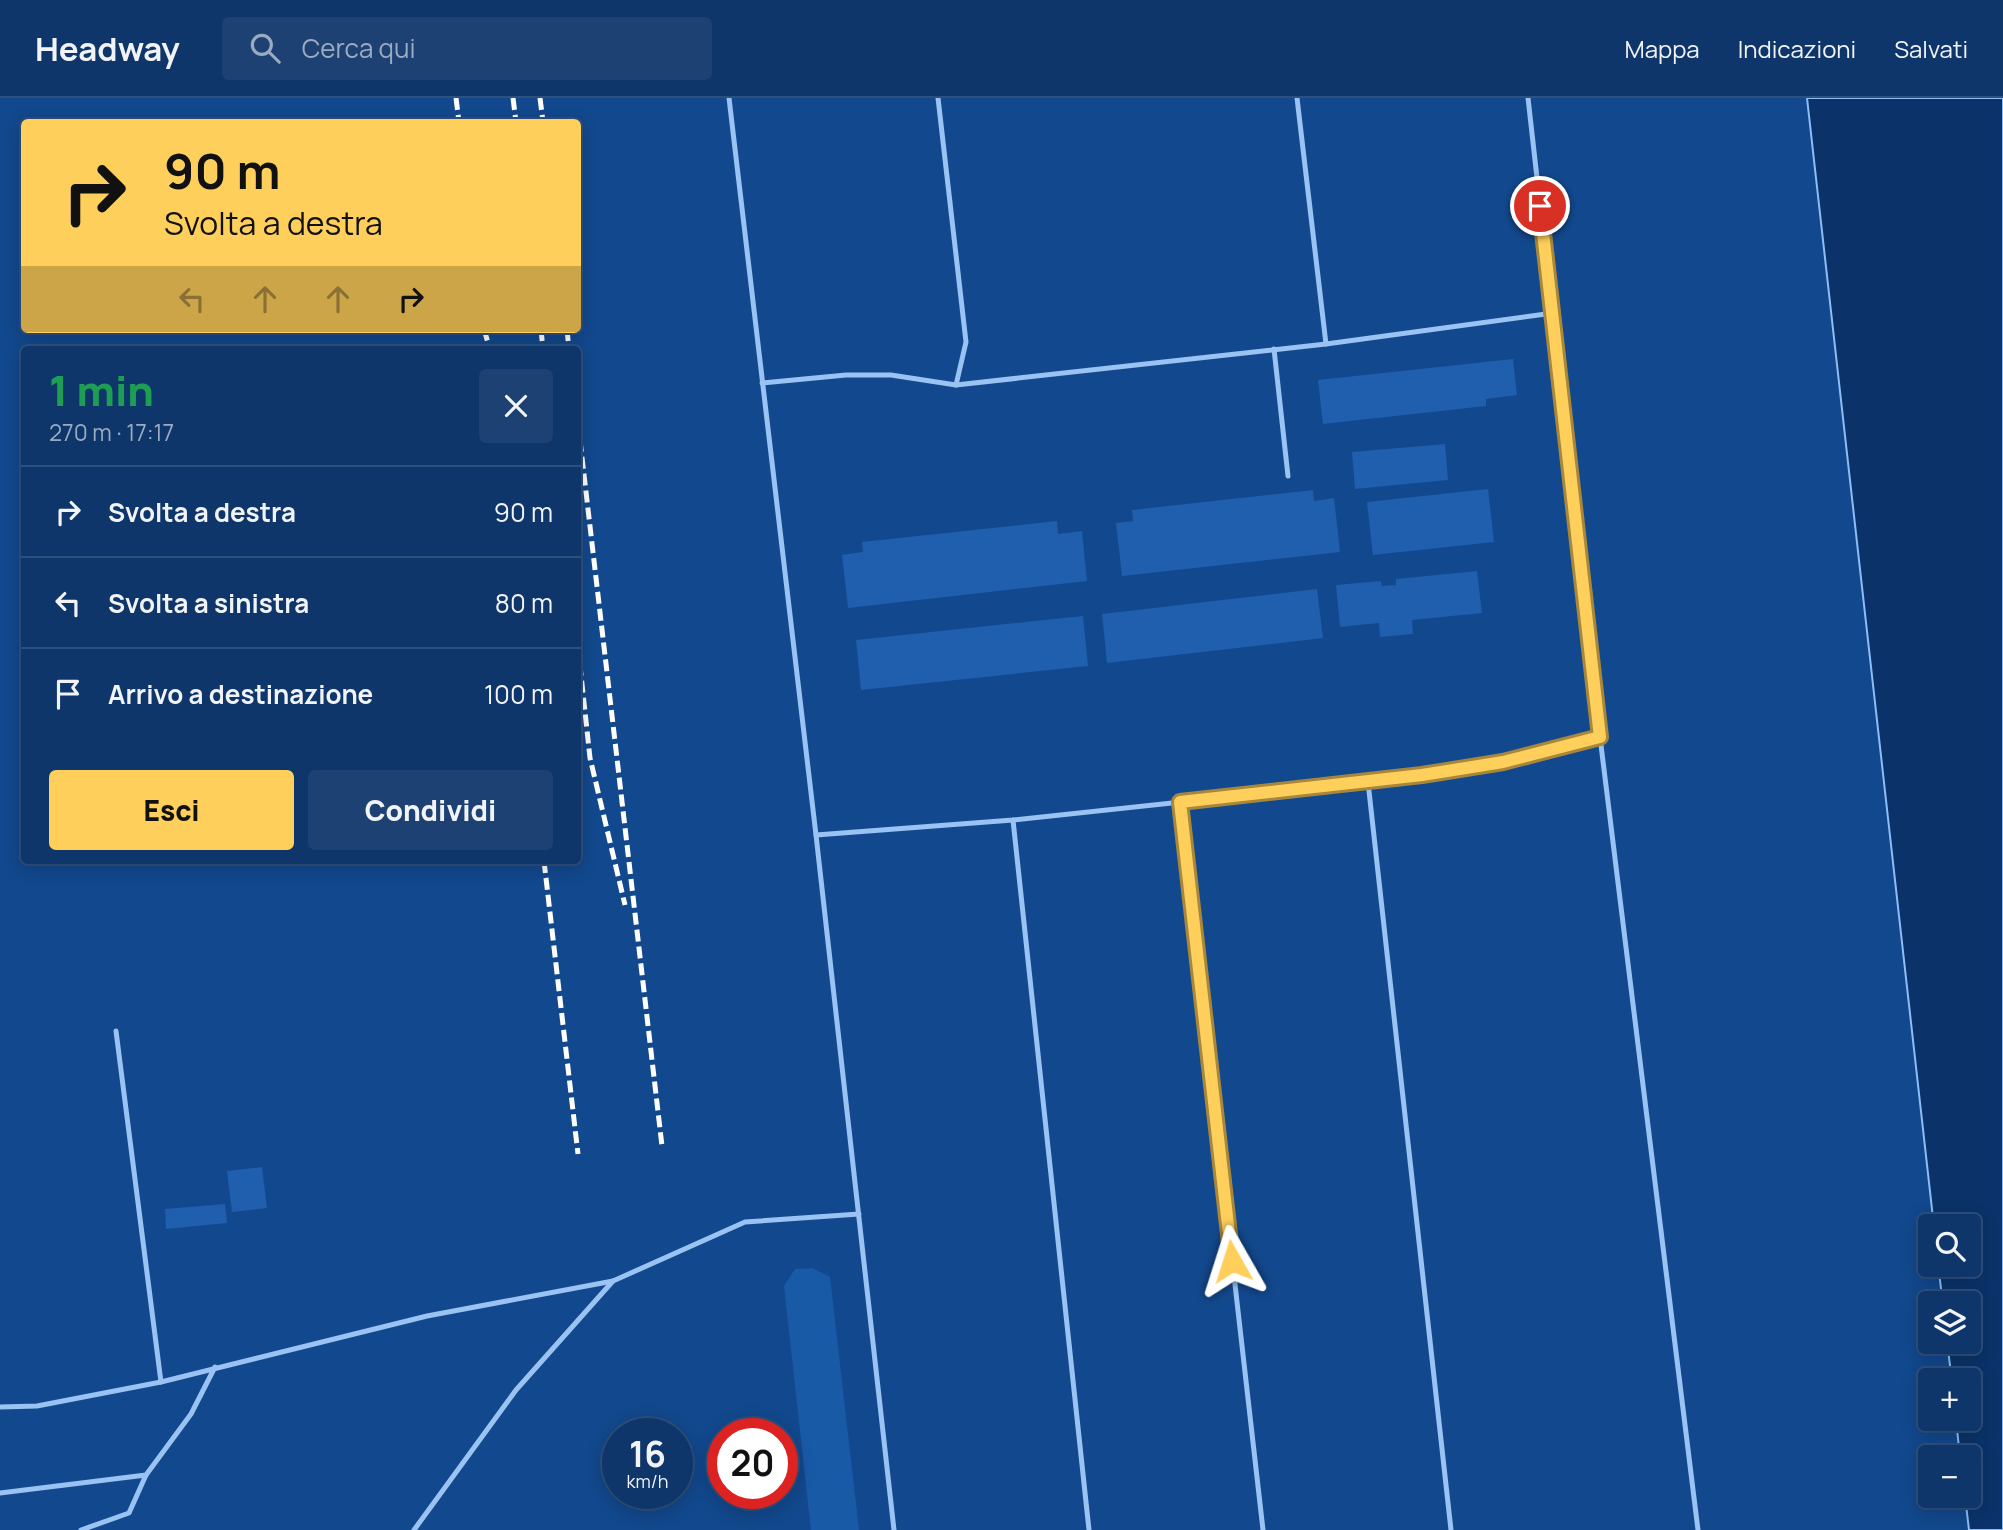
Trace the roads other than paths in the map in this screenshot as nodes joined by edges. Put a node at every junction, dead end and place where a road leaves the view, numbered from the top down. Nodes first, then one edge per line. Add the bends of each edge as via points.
1 (729, 98) edge
2 (938, 98) edge
3 (1297, 98) edge
4 (1528, 98) edge
5 (1553, 313) junction
6 (1326, 344) junction
7 (1274, 349) junction
8 (762, 383) junction
9 (956, 385) junction
10 (1288, 476) dead end
11 (1600, 737) junction
12 (1368, 782) junction
13 (1180, 802) junction
14 (1013, 820) junction
15 (816, 835) junction
16 (116, 1031) dead end
17 (859, 1214) junction
18 (613, 1281) junction
19 (215, 1367) junction
20 (161, 1382) junction
21 (0, 1407) edge
22 (146, 1475) junction
23 (0, 1493) edge
24 (81, 1530) edge
25 (414, 1530) edge
26 (894, 1530) edge
27 (1089, 1530) edge
28 (1263, 1530) edge
29 (1451, 1530) edge
30 (1698, 1530) edge

1 - 8 lane
2 - 9 lane via 967,342
3 - 6 lane
4 - 5 lane
5 - 6 lane
5 - 11 lane
6 - 7 lane
7 - 9 lane
7 - 10 lane
8 - 9 lane via 891,375
8 - 15 lane
11 - 12 lane via 1503,762
11 - 30 lane
12 - 13 lane
12 - 29 lane
13 - 14 lane
13 - 28 lane
14 - 15 lane
14 - 27 lane
15 - 17 lane
16 - 20 lane
17 - 18 lane via 745,1222
17 - 26 lane
18 - 19 lane via 427,1316
18 - 25 lane via 516,1390
19 - 20 lane
19 - 22 lane via 191,1414
20 - 21 lane via 37,1406
22 - 23 lane
22 - 24 lane via 129,1513

